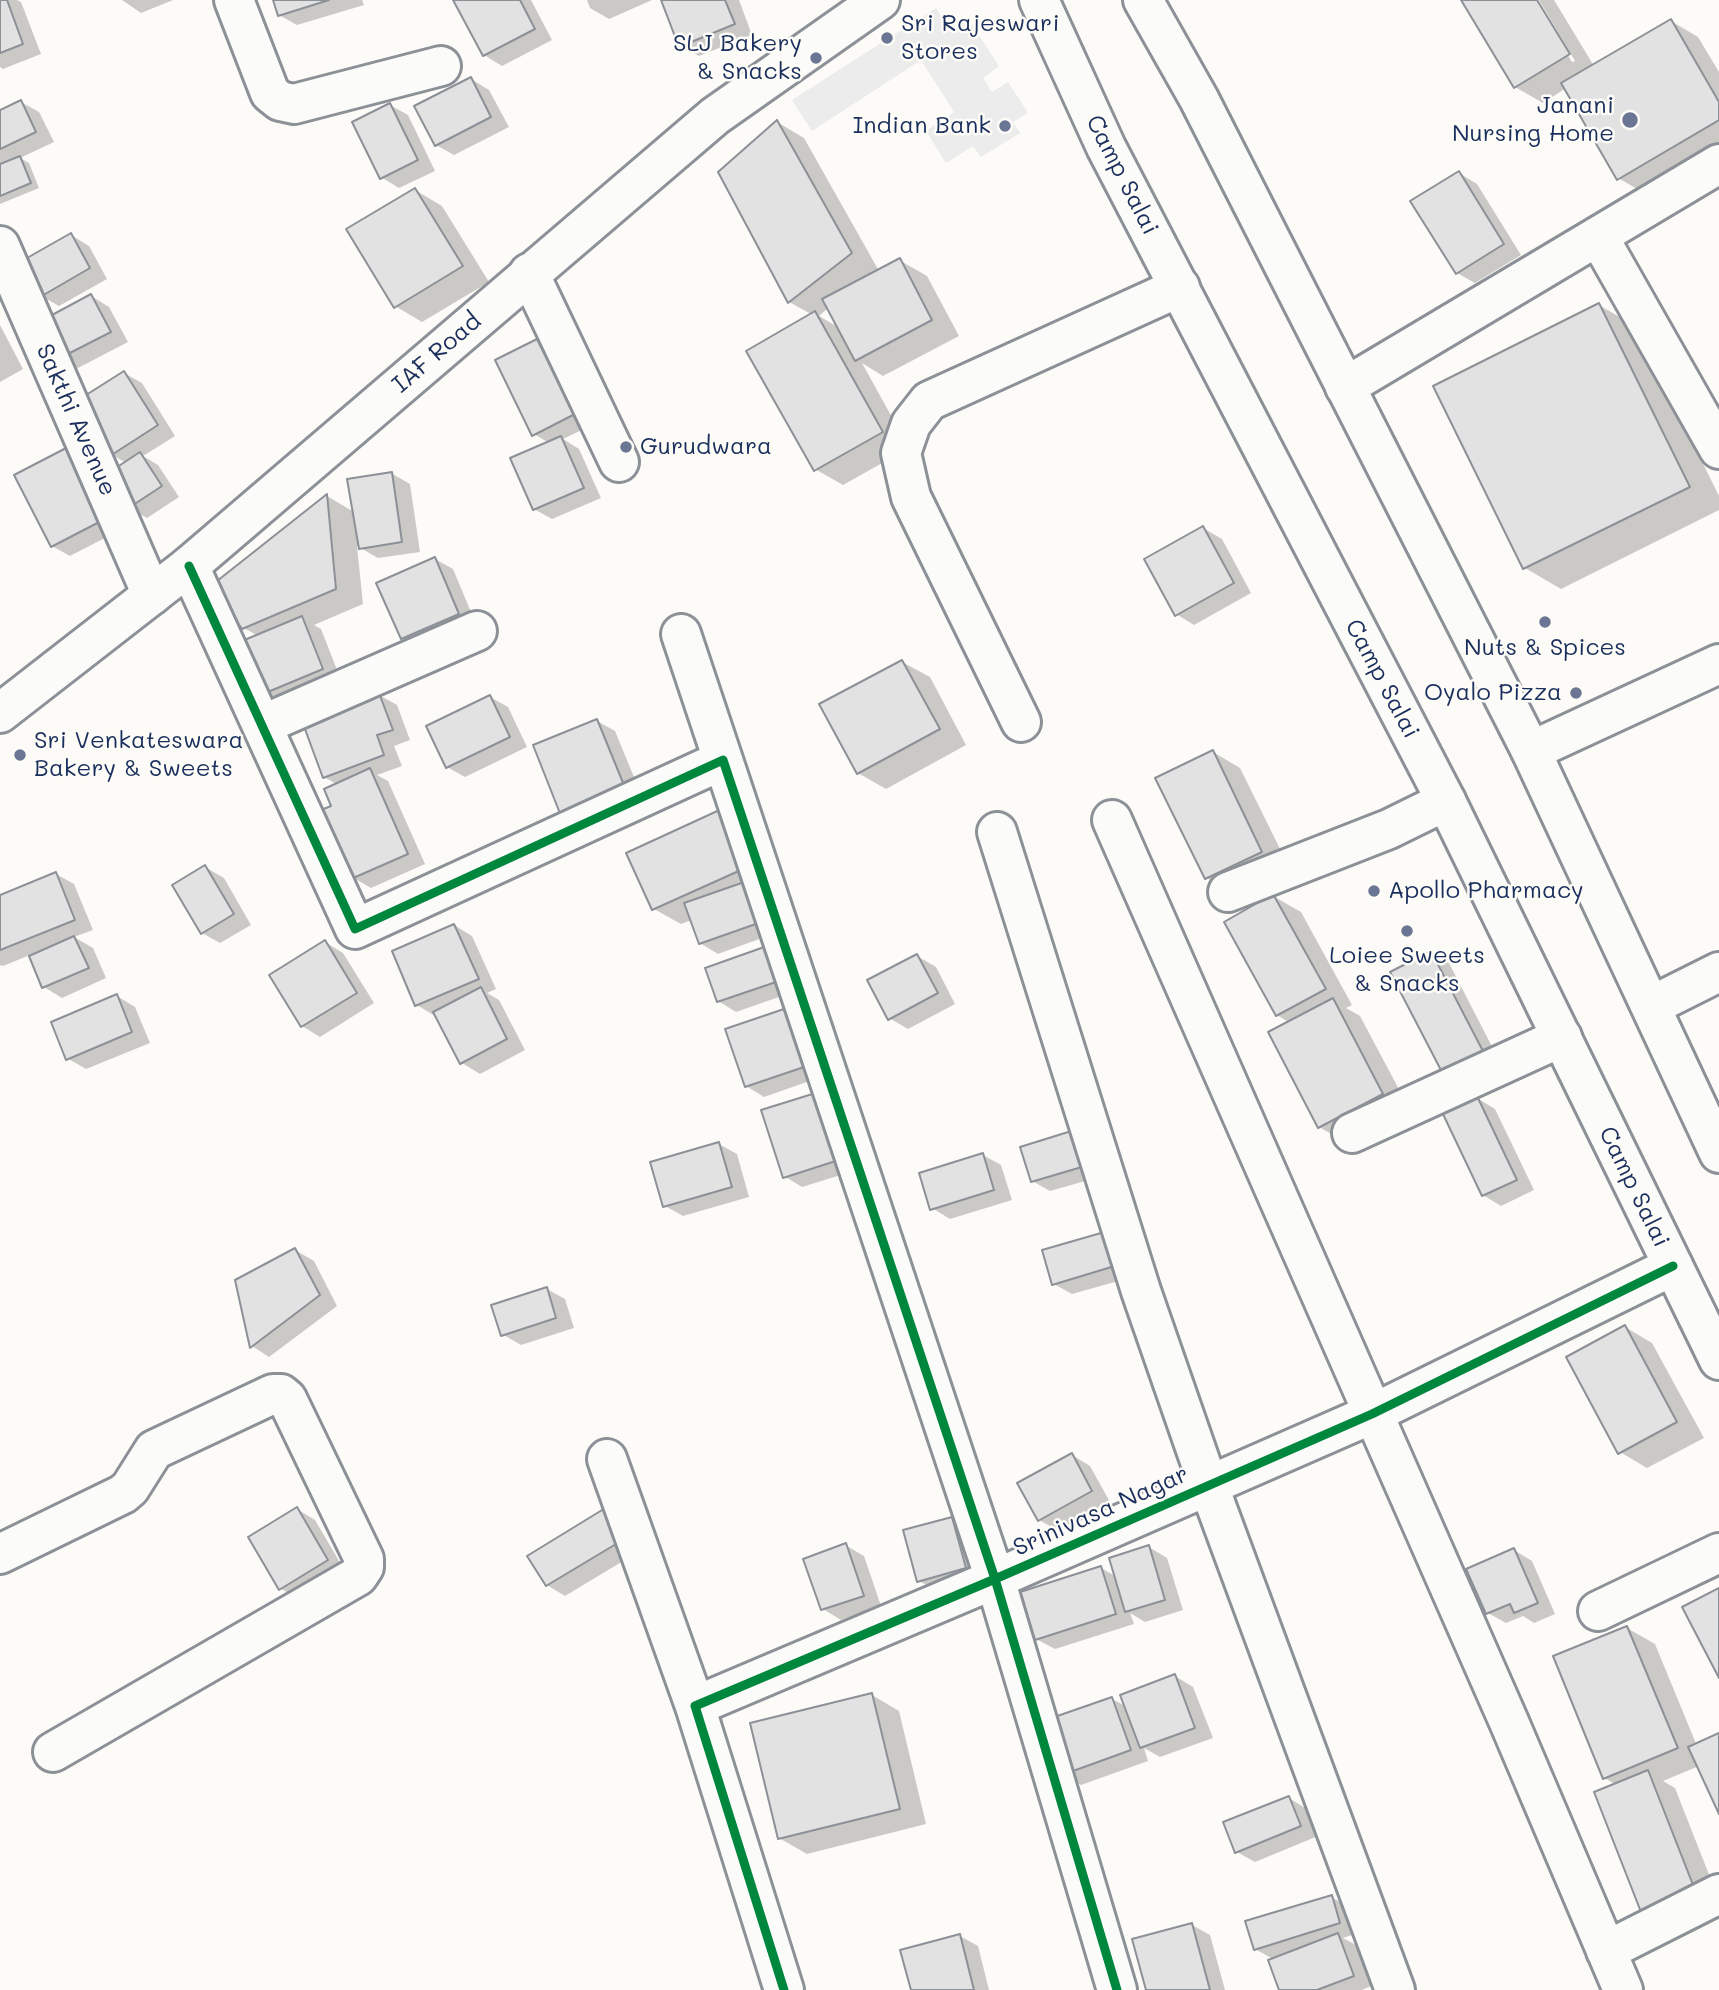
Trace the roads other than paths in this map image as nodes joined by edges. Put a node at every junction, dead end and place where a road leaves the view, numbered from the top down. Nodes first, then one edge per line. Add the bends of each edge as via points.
1 (234, 0) edge
2 (880, 0) edge
3 (1039, 0) edge
4 (1143, 0) edge
5 (441, 66) dead end
6 (1719, 164) edge
7 (1598, 236) junction
8 (0, 246) edge
9 (529, 274) junction
10 (1180, 287) junction
11 (1345, 387) junction
12 (1719, 449) edge
13 (619, 462) dead end
14 (189, 566) junction
15 (152, 595) junction
16 (477, 631) dead end
17 (681, 634) dead end
18 (1719, 664) edge
19 (3, 703) edge
20 (1021, 722) dead end
21 (262, 725) junction
22 (1531, 751) junction
23 (723, 760) junction
24 (1446, 801) junction
25 (1112, 820) dead end
26 (997, 832) dead end
27 (1228, 892) dead end
28 (1719, 972) edge
29 (1651, 1006) junction
30 (1562, 1037) junction
31 (1352, 1133) dead end
32 (1719, 1153) edge
33 (1673, 1266) junction
34 (1719, 1360) edge
35 (1372, 1414) junction
36 (607, 1459) dead end
37 (1208, 1484) junction
38 (1719, 1553) edge
39 (0, 1554) edge
40 (995, 1578) junction
41 (1598, 1611) dead end
42 (695, 1706) junction
43 (53, 1752) dead end
44 (1719, 1894) edge
45 (1606, 1951) junction
46 (784, 1990) edge
47 (1117, 1990) edge
48 (1395, 1990) edge
49 (1623, 1990) edge

1 - 5 street via 270,93 280,102 294,104
2 - 9 street, IAF Road via 715,116
3 - 10 street, Camp Salai via 1106,147
4 - 11 street via 1199,99
6 - 7 street
7 - 11 street
7 - 12 street
8 - 15 street, Sakthi Avenue
9 - 13 street
9 - 14 street, IAF Road
10 - 20 street via 929,401 911,424 901,453 911,497
10 - 24 street, Camp Salai
11 - 22 street
14 - 15 street, IAF Road
14 - 21 street
15 - 19 street, IAF Road
16 - 21 street
17 - 23 street
18 - 22 street
21 - 23 street via 355,929
22 - 29 street
23 - 40 street
24 - 27 street via 1390,829
24 - 30 street, Camp Salai
25 - 35 street
26 - 37 street via 1141,1292
28 - 29 street
29 - 32 street
30 - 31 street
30 - 33 street, Camp Salai
33 - 34 street, Camp Salai
33 - 35 street, Srinivasa Nagar
35 - 37 street, Srinivasa Nagar
35 - 45 street
36 - 42 street
37 - 40 street, Srinivasa Nagar
37 - 48 street
38 - 41 street
39 - 43 street via 123,1494 154,1450 281,1394 364,1559 358,1576
40 - 42 street, Srinivasa Nagar
40 - 47 street
42 - 46 street
44 - 45 street
45 - 49 street

